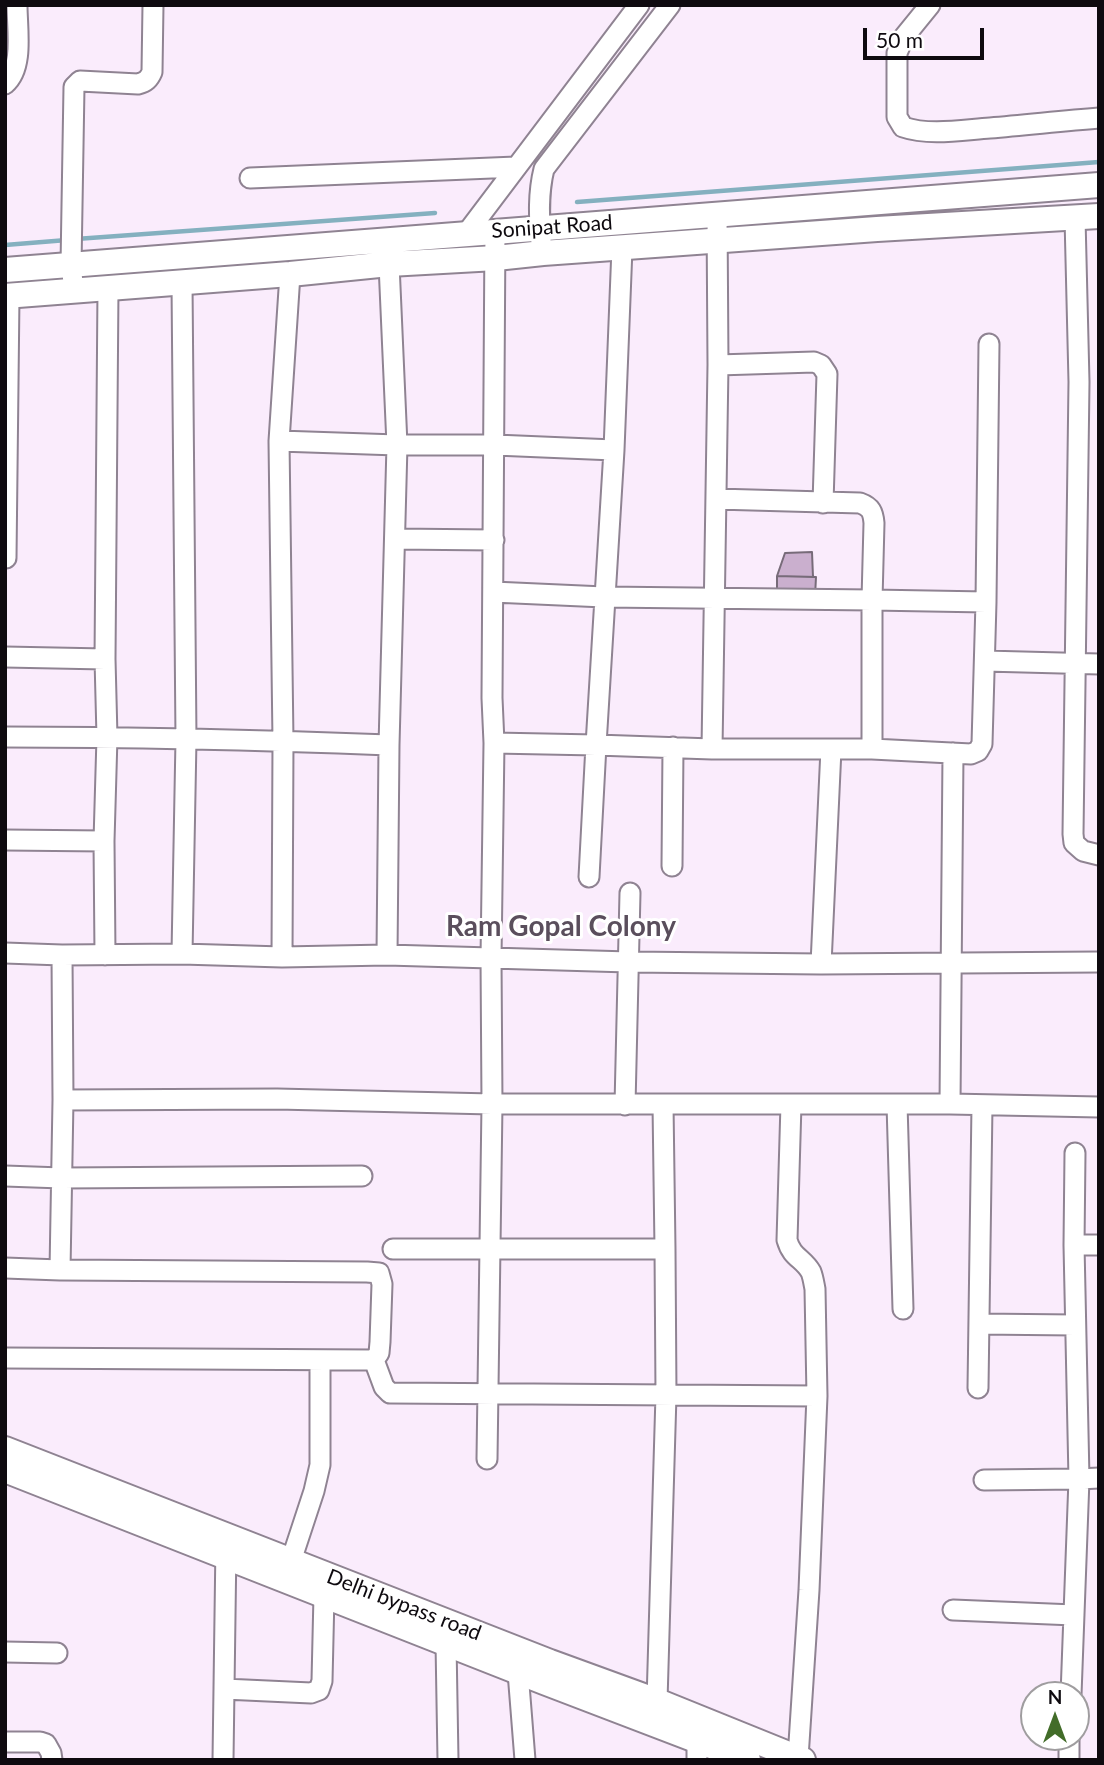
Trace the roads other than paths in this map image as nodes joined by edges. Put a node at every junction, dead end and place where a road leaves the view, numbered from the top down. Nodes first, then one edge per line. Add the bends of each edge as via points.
1 (17, 5) edge
2 (153, 5) edge
3 (639, 5) edge
4 (930, 5) edge
5 (665, 7) edge
6 (5, 84) edge
7 (1099, 118) edge
8 (516, 167) junction
9 (250, 178) dead end
10 (1099, 185) edge
11 (717, 214) junction
12 (1087, 217) edge
13 (540, 228) junction
14 (495, 231) junction
15 (466, 234) junction
16 (718, 241) junction
17 (622, 248) junction
18 (543, 253) junction
19 (496, 258) junction
20 (389, 264) junction
21 (71, 265) junction
22 (5, 270) edge
23 (290, 274) junction
24 (182, 283) junction
25 (108, 288) junction
26 (74, 290) junction
27 (7, 296) edge
28 (989, 344) dead end
29 (719, 365) junction
30 (279, 441) junction
31 (397, 445) junction
32 (495, 445) junction
33 (614, 450) junction
34 (716, 499) junction
35 (822, 503) junction
36 (395, 539) junction
37 (494, 540) junction
38 (6, 558) edge
39 (493, 592) junction
40 (604, 597) junction
41 (715, 597) junction
42 (872, 600) junction
43 (986, 602) junction
44 (5, 657) edge
45 (105, 659) junction
46 (985, 661) junction
47 (1075, 664) junction
48 (1099, 664) edge
49 (5, 737) edge
50 (107, 737) junction
51 (186, 739) junction
52 (283, 741) junction
53 (494, 743) junction
54 (388, 745) junction
55 (596, 745) junction
56 (673, 747) junction
57 (712, 749) junction
58 (831, 749) junction
59 (872, 749) junction
60 (953, 753) junction
61 (5, 840) edge
62 (104, 841) junction
63 (1099, 855) edge
64 (672, 866) dead end
65 (589, 877) dead end
66 (630, 894) dead end
67 (5, 953) edge
68 (182, 954) junction
69 (62, 955) junction
70 (105, 955) junction
71 (387, 955) junction
72 (282, 957) junction
73 (491, 958) junction
74 (629, 962) junction
75 (1099, 962) edge
76 (821, 964) junction
77 (951, 964) junction
78 (63, 1100) junction
79 (492, 1104) junction
80 (663, 1104) junction
81 (791, 1104) junction
82 (897, 1104) junction
83 (950, 1104) junction
84 (625, 1105) junction
85 (982, 1105) junction
86 (1099, 1107) edge
87 (1075, 1153) dead end
88 (5, 1176) edge
89 (362, 1176) dead end
90 (62, 1178) junction
91 (1074, 1245) junction
92 (1099, 1245) edge
93 (490, 1248) junction
94 (393, 1249) dead end
95 (665, 1249) junction
96 (5, 1268) edge
97 (60, 1270) junction
98 (903, 1309) dead end
99 (979, 1324) junction
100 (1075, 1325) junction
101 (5, 1358) edge
102 (320, 1360) junction
103 (374, 1360) junction
104 (978, 1388) dead end
105 (489, 1394) junction
106 (666, 1395) junction
107 (817, 1396) junction
108 (5, 1449) edge
109 (487, 1459) dead end
110 (5, 1469) edge
111 (1099, 1478) edge
112 (1079, 1479) junction
113 (984, 1480) dead end
114 (226, 1546) junction
115 (291, 1561) junction
116 (324, 1595) junction
117 (953, 1611) dead end
118 (1074, 1615) junction
119 (446, 1643) junction
120 (5, 1652) edge
121 (57, 1653) dead end
122 (519, 1672) junction
123 (1072, 1681) edge
124 (225, 1689) junction
125 (657, 1701) junction
126 (5, 1742) edge
127 (697, 1750) edge
128 (801, 1759) edge
129 (52, 1760) edge
130 (223, 1760) edge
131 (447, 1760) edge
132 (525, 1760) edge
133 (748, 1760) edge

1 - 6 street via 18,59
2 - 21 street via 150,77 138,84 80,81 74,87
3 - 8 street
4 - 7 street via 897,53 897,117 902,127 954,131
5 - 13 street via 544,169
8 - 9 street
8 - 15 street
10 - 11 main road, Sonipat Road
11 - 13 main road, Sonipat Road
11 - 16 street
12 - 16 main road, Sonipat Road
12 - 47 street via 1079,382
13 - 14 main road, Sonipat Road
13 - 18 street
14 - 15 main road, Sonipat Road
14 - 19 street
15 - 21 main road, Sonipat Road
16 - 17 main road, Sonipat Road
16 - 29 street
17 - 18 main road, Sonipat Road
17 - 33 street
18 - 19 main road, Sonipat Road
19 - 20 main road, Sonipat Road
19 - 32 street
20 - 23 main road, Sonipat Road
20 - 31 street
21 - 22 main road, Sonipat Road
21 - 26 street
23 - 24 main road, Sonipat Road
23 - 30 street
24 - 25 main road, Sonipat Road
24 - 51 street
25 - 26 main road, Sonipat Road
25 - 45 street
26 - 27 main road, Sonipat Road
27 - 38 street
28 - 43 street
29 - 34 street
29 - 35 street via 821,365 827,374
30 - 31 street
30 - 52 street
31 - 32 street
31 - 36 street
32 - 33 street
32 - 37 street
33 - 40 street
34 - 35 street
34 - 41 street
35 - 42 street via 860,503 873,513
36 - 37 street
36 - 54 street
37 - 39 street
39 - 40 street
39 - 53 street
40 - 41 street
40 - 55 street
41 - 42 street
41 - 57 street
42 - 43 street
42 - 59 street
43 - 46 street
44 - 45 street
45 - 50 street
46 - 47 street
46 - 60 street via 982,744 971,754
47 - 48 street
47 - 63 street via 1074,843
49 - 50 street
50 - 51 street
50 - 62 street
51 - 52 street
51 - 68 street
52 - 54 street
52 - 72 street
53 - 55 street
53 - 73 street
54 - 71 street
55 - 56 street
55 - 65 street
56 - 57 street
56 - 64 street
57 - 58 street
58 - 59 street
58 - 76 street
59 - 60 street
60 - 77 street
61 - 62 street
62 - 70 street
66 - 74 street
67 - 69 street
68 - 70 street
68 - 72 street
69 - 70 street
69 - 78 street
71 - 72 street
71 - 73 street
73 - 74 street
73 - 79 street
74 - 76 street
74 - 84 street
75 - 77 street
76 - 77 street
77 - 83 street
78 - 79 street
78 - 90 street
79 - 84 street
79 - 93 street
80 - 81 street
80 - 84 street
80 - 95 street
81 - 82 street
81 - 107 street via 787,1240 795,1257 811,1272 815,1289
82 - 83 street
82 - 98 street
83 - 85 street
85 - 86 street
85 - 99 street
87 - 91 street
88 - 90 street
89 - 90 street
90 - 97 street
91 - 92 street
91 - 100 street
93 - 94 street
93 - 95 street
93 - 105 street
95 - 106 street
96 - 97 street
97 - 103 street via 379,1273 380,1342
99 - 100 street
99 - 104 street
100 - 112 street
101 - 102 street
102 - 103 street
102 - 115 street via 320,1465
103 - 105 street via 390,1393
105 - 106 street
105 - 109 street
106 - 107 street
106 - 125 street
107 - 128 street
108 - 114 main road, Delhi bypass road
110 - 114 main road, Delhi bypass road
111 - 112 street
112 - 113 street
112 - 118 street
114 - 115 main road, Delhi bypass road
114 - 116 main road, Delhi bypass road
114 - 124 street
115 - 125 main road, Delhi bypass road
116 - 119 main road, Delhi bypass road
116 - 124 street via 319,1690
117 - 118 street
118 - 123 street
119 - 122 main road, Delhi bypass road
119 - 131 street
120 - 121 street
122 - 127 main road, Delhi bypass road
122 - 132 street
124 - 130 street
125 - 128 main road, Delhi bypass road
126 - 129 street via 47,1744
127 - 133 main road, Delhi bypass road

